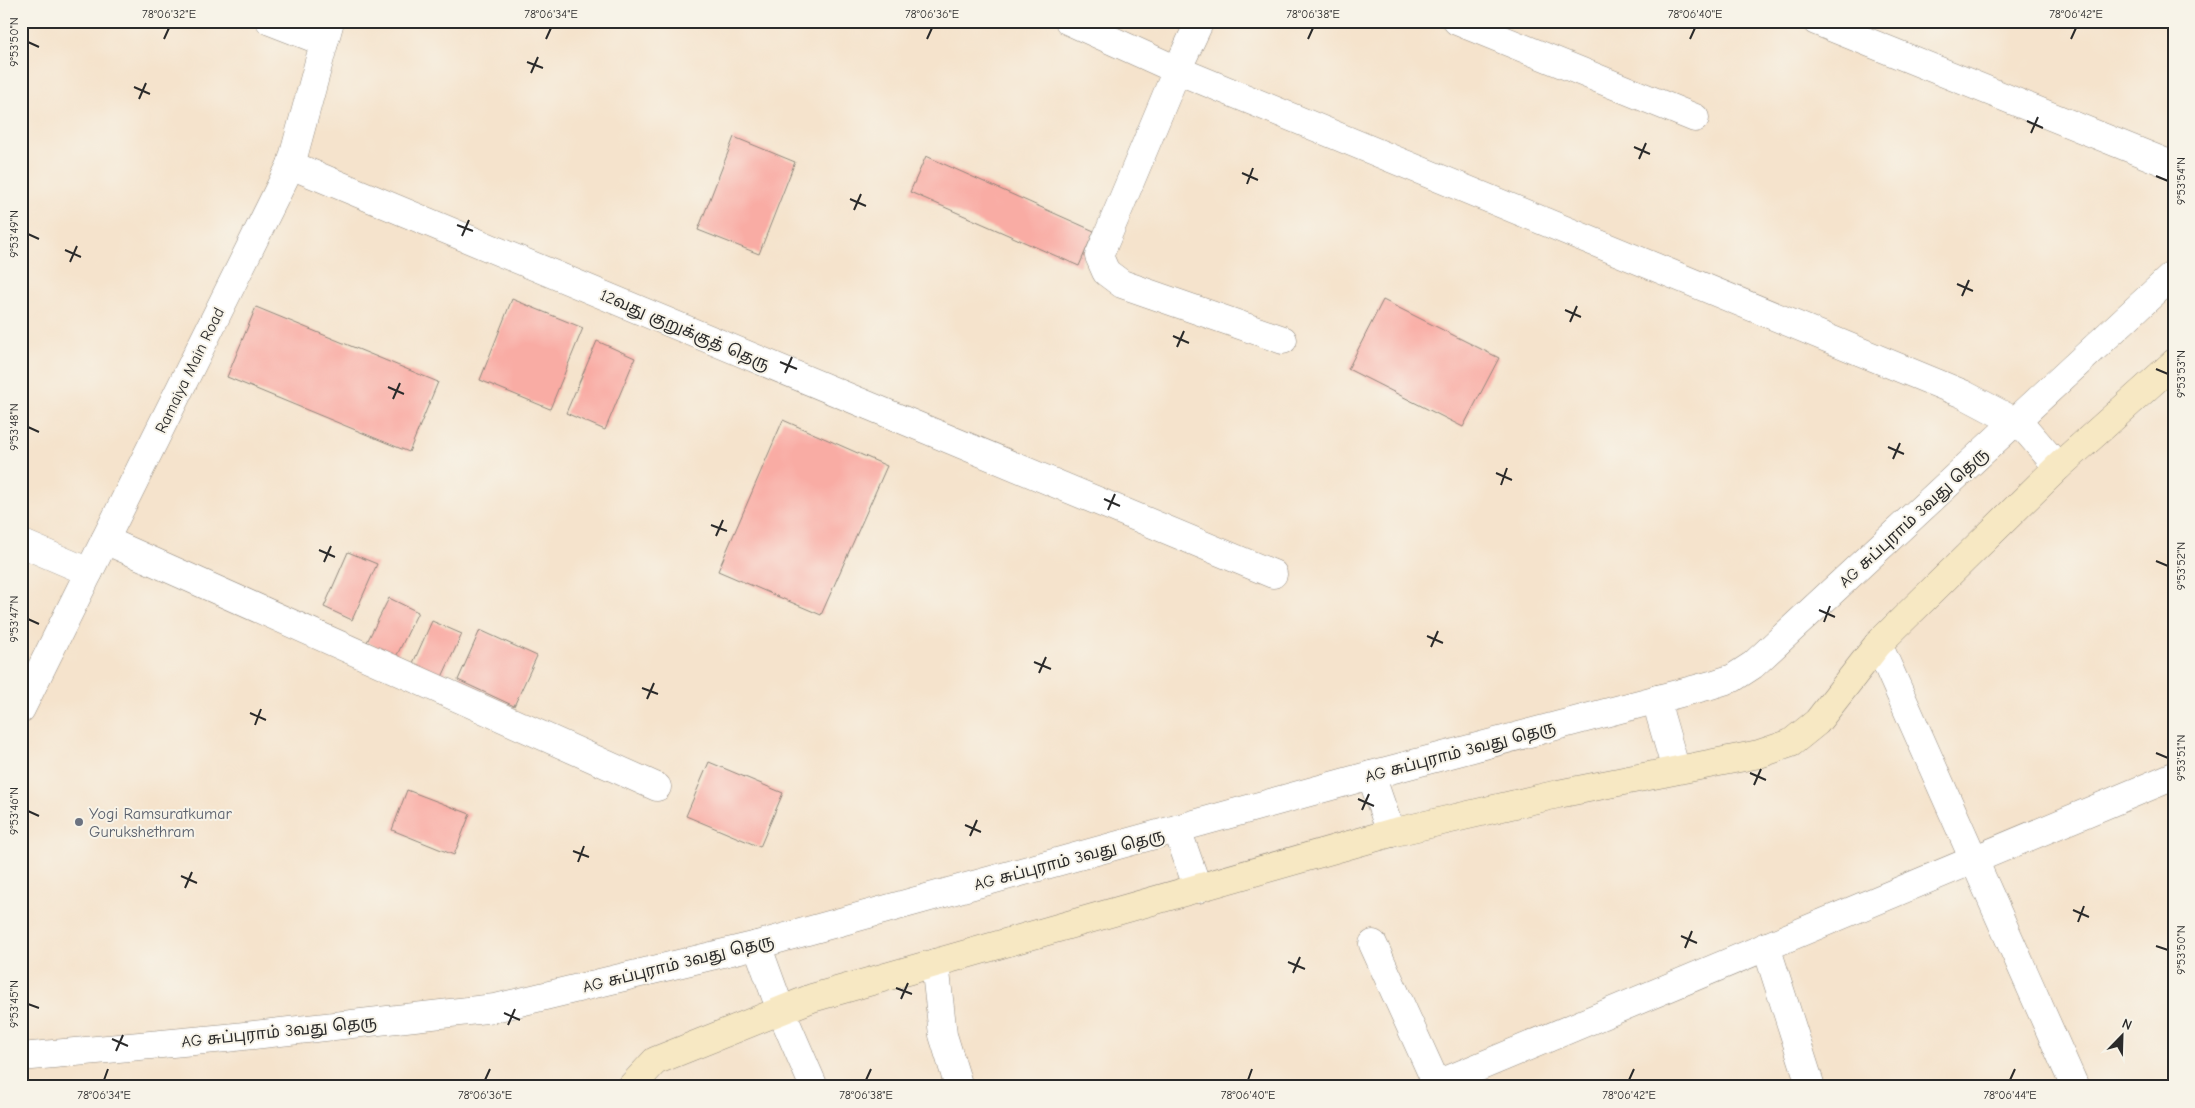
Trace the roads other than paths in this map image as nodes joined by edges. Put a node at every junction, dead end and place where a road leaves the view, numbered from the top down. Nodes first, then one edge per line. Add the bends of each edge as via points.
1 (270, 21) edge
2 (1069, 21) edge
3 (1200, 21) edge
4 (1457, 21) edge
5 (1816, 21) edge
6 (327, 32) edge
7 (1177, 70) junction
8 (1695, 118) dead end
9 (291, 165) junction
10 (2174, 166) edge
11 (2174, 274) edge
12 (1283, 340) dead end
13 (2174, 363) edge
14 (2021, 426) junction
15 (2052, 461) junction
16 (105, 540) junction
17 (21, 543) edge
18 (89, 572) junction
19 (1273, 574) dead end
20 (1878, 644) junction
21 (22, 707) edge
22 (1659, 707) junction
23 (1676, 770) junction
24 (2174, 776) edge
25 (1373, 779) junction
26 (657, 787) dead end
27 (1387, 822) junction
28 (1179, 835) junction
29 (1974, 860) junction
30 (1194, 878) junction
31 (1373, 944) dead end
32 (1766, 946) junction
33 (759, 953) junction
34 (935, 963) junction
35 (777, 1000) junction
36 (21, 1057) edge
37 (1435, 1086) edge
38 (631, 1087) edge
39 (814, 1087) edge
40 (958, 1087) edge
41 (1811, 1087) edge
42 (2075, 1087) edge

1 - 6 street
2 - 7 street
3 - 7 street
4 - 8 street
5 - 10 street
6 - 9 street, Ramaiya Main Road
7 - 12 street via 1099,256 1106,272 1122,284
7 - 14 street via 1963,394
9 - 16 street, Ramaiya Main Road
9 - 19 street, 12வது குறுக்குத் தெரு
11 - 14 street, AG சுப்புராம் 3வது தெரு
13 - 15 street
14 - 15 street
14 - 22 street, AG சுப்புராம் 3வது தெரு via 1753,665 1733,678
15 - 20 street
16 - 18 street, Ramaiya Main Road
16 - 26 street
17 - 18 street
18 - 21 street, Ramaiya Main Road
20 - 23 street via 1817,722 1791,743 1759,754
20 - 29 street
22 - 23 street
22 - 25 street, AG சுப்புராம் 3வது தெரு
23 - 27 street
24 - 29 street
25 - 27 street
25 - 28 street, AG சுப்புராம் 3வது தெரு
27 - 30 street
28 - 30 street
28 - 33 street, AG சுப்புராம் 3வது தெரு
29 - 32 street
29 - 42 street
30 - 34 street
31 - 37 street
32 - 37 street
32 - 41 street
33 - 35 street
33 - 36 street, AG சுப்புராம் 3வது தெரு via 495,1008
34 - 35 street via 812,998
34 - 40 street via 943,1035
35 - 38 street via 655,1060
35 - 39 street

